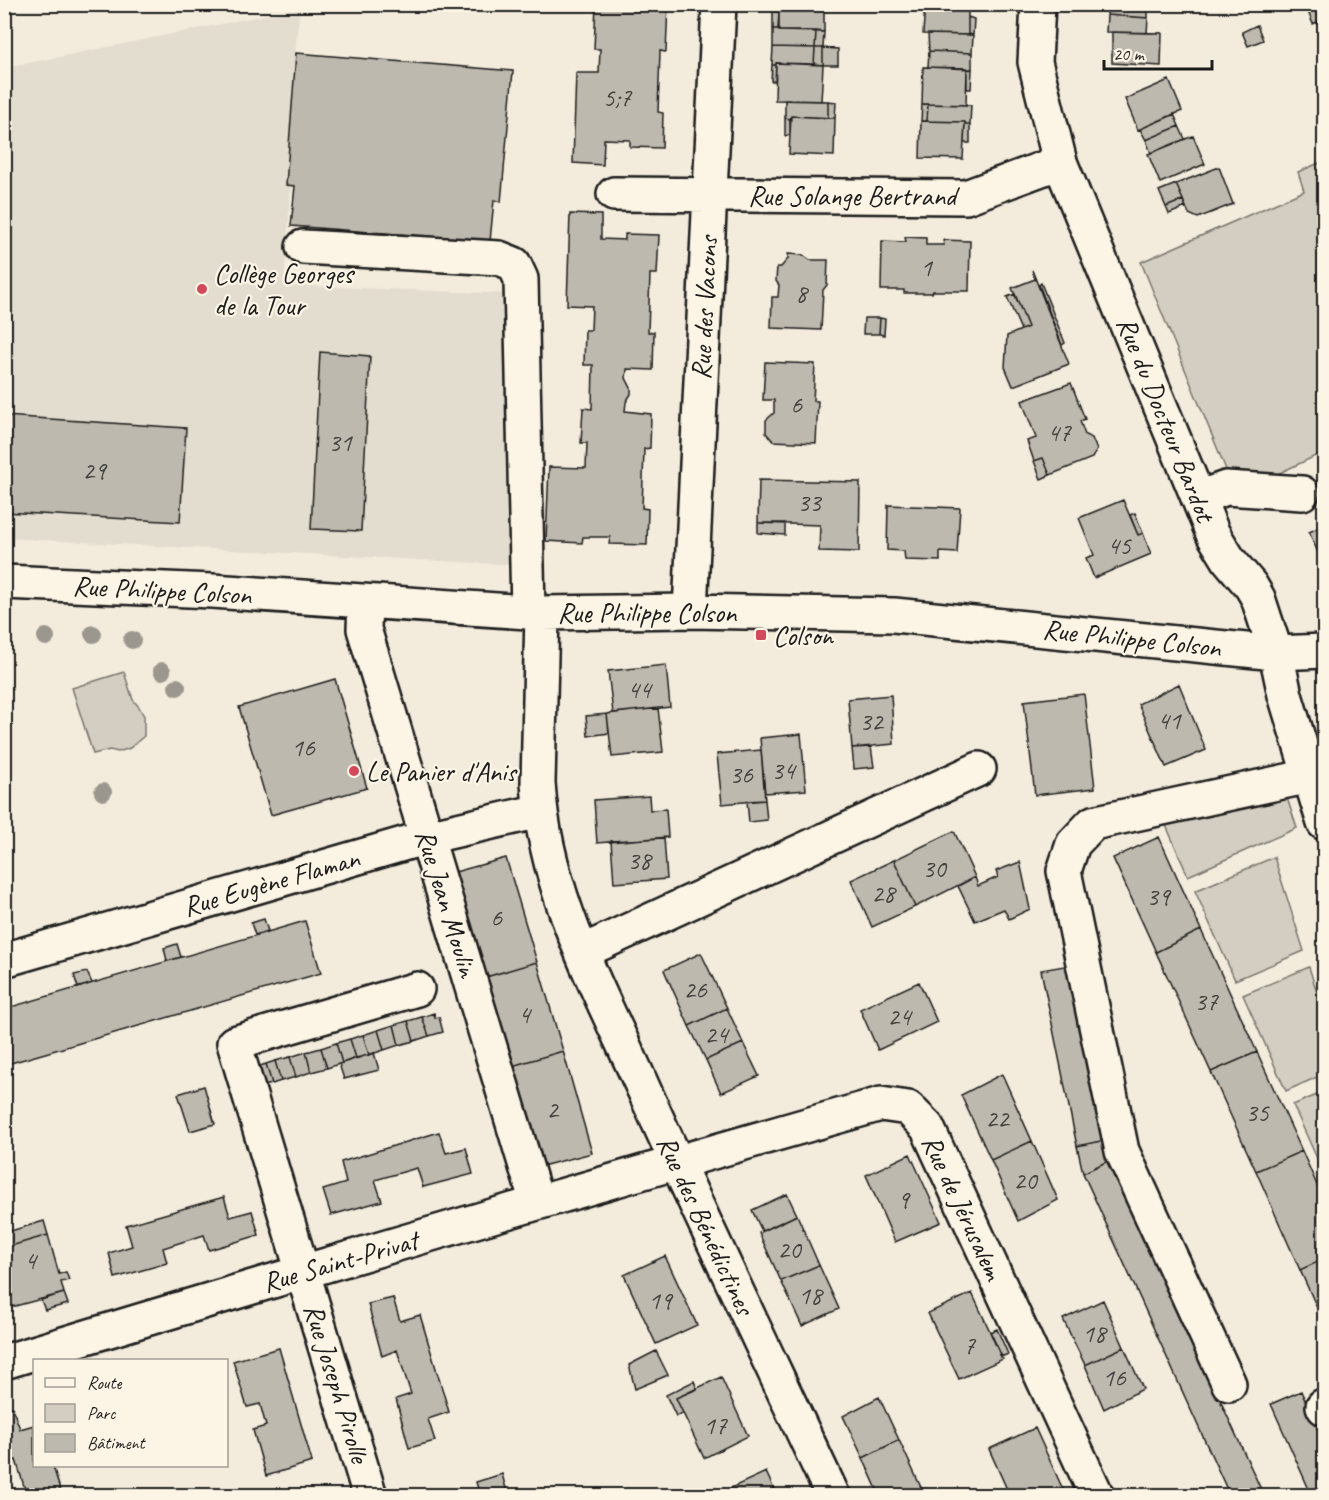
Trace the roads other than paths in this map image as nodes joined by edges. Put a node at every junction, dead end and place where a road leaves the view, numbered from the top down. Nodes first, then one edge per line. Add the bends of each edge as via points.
1 (719, 4) edge
2 (1038, 4) edge
3 (1060, 162) junction
4 (614, 194) dead end
5 (710, 194) junction
6 (303, 248) dead end
7 (1302, 493) dead end
8 (1198, 498) junction
9 (4, 582) edge
10 (366, 602) junction
11 (690, 611) junction
12 (535, 612) junction
13 (1324, 651) edge
14 (1276, 653) junction
15 (979, 770) dead end
16 (1310, 776) junction
17 (540, 811) junction
18 (1324, 823) edge
19 (427, 837) junction
20 (582, 952) junction
21 (4, 960) edge
22 (417, 989) dead end
23 (676, 1162) junction
24 (537, 1203) junction
25 (303, 1271) junction
26 (4, 1362) edge
27 (1229, 1384) dead end
28 (370, 1496) edge
29 (833, 1496) edge
30 (1097, 1496) edge

1 - 5 street, Rue des Vacons
2 - 3 street, Rue du Docteur Bardot via 1035,62
3 - 5 street, Rue Solange Bertrand via 966,197
3 - 8 street, Rue du Docteur Bardot
4 - 5 street, Rue Solange Bertrand
5 - 11 street, Rue des Vacons
6 - 12 street, Rue des Bénédictines via 499,258 514,264 521,279
7 - 8 street via 1226,488
8 - 14 street, Rue du Docteur Bardot via 1213,534 1254,592
9 - 10 street, Rue Philippe Colson
10 - 12 street, Rue Philippe Colson
10 - 19 street, Rue Jean Moulin via 364,629
11 - 12 street, Rue Philippe Colson
11 - 14 street, Rue Philippe Colson via 894,615
12 - 17 street, Rue des Bénédictines
13 - 14 street, Rue Philippe Colson
14 - 16 street, Rue du Docteur Bardot
15 - 20 street
16 - 18 street, Rue du Docteur Bardot
16 - 27 street via 1093,824 1073,844 1064,871 1122,1151
17 - 19 street, Rue Eugène Flaman
17 - 20 street, Rue des Bénédictines via 554,879
19 - 21 street, Rue Eugène Flaman
19 - 24 street, Rue Jean Moulin
20 - 23 street, Rue des Bénédictines
22 - 25 street, Rue Joseph Pirolle via 234,1043
23 - 24 street, Rue Saint-Privat
23 - 29 street, Rue des Bénédictines
23 - 30 street, Rue de Jérusalem via 881,1104 908,1108 927,1127
24 - 25 street, Rue Saint-Privat
25 - 26 street, Rue Saint-Privat
25 - 28 street, Rue Joseph Pirolle

